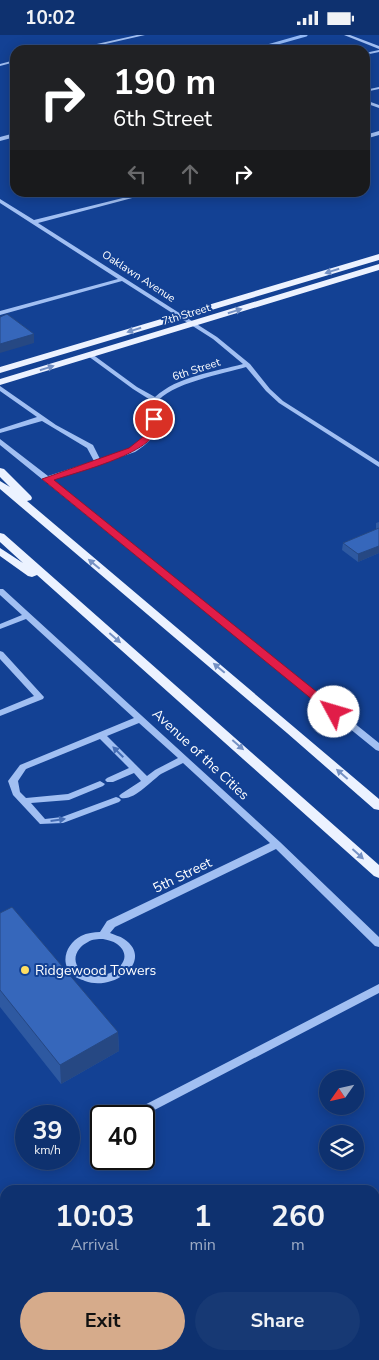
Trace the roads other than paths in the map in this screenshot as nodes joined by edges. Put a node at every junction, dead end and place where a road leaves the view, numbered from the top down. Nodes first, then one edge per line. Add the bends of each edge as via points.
1 (143, 35) edge
2 (346, 35) edge
3 (96, 45) edge
4 (368, 45) edge
5 (132, 197) edge
6 (0, 201) edge
7 (34, 222) junction
8 (379, 257) edge
9 (379, 267) edge
10 (123, 279) junction
11 (0, 313) edge
12 (181, 316) junction
13 (194, 323) junction
14 (90, 355) junction
15 (248, 365) junction
16 (1, 370) edge
17 (0, 383) edge
18 (0, 388) edge
19 (156, 400) junction
20 (43, 418) junction
21 (0, 431) edge
22 (0, 441) edge
23 (98, 462) junction
24 (379, 465) edge
25 (0, 471) edge
26 (47, 479) junction
27 (0, 484) edge
28 (60, 535) junction
29 (0, 536) edge
30 (0, 551) edge
31 (0, 591) edge
32 (27, 616) junction
33 (93, 618) junction
34 (0, 627) edge
35 (0, 654) edge
36 (0, 713) edge
37 (140, 719) junction
38 (100, 735) junction
39 (379, 748) edge
40 (184, 759) junction
41 (135, 769) junction
42 (110, 780) dead end
43 (147, 781) junction
44 (100, 784) dead end
45 (23, 801) junction
46 (379, 806) edge
47 (277, 845) junction
48 (379, 873) edge
49 (103, 935) junction
50 (379, 943) edge
51 (379, 988) edge
52 (153, 1105) edge

1 - 3 street
2 - 4 street
5 - 7 street
6 - 7 street, Oaklawn Avenue
7 - 10 street, Oaklawn Avenue
8 -> 12 main road, 7th Street
13 -> 9 main road, 7th Street
10 - 11 street
10 - 12 street, Oaklawn Avenue
12 - 13 street, Oaklawn Avenue
12 -> 16 main road, 7th Street
13 - 14 main road, 7th Street
13 - 15 street, Oaklawn Avenue
17 -> 14 main road, 7th Street
14 - 19 street
15 - 19 street, 6th Street via 167,390
15 - 24 street, Oaklawn Avenue via 281,402
18 - 20 street
19 - 23 street via 153,411 155,427 146,440 132,450
20 - 21 street
20 - 23 street via 90,447
22 - 26 street
23 - 26 street
25 - 28 main road
26 - 39 street
27 - 28 main road
46 -> 28 main road
29 - 33 main road, Avenue of the Cities
30 - 33 main road
31 - 32 street, Avenue of the Cities
32 - 34 street
32 - 37 street, Avenue of the Cities
33 -> 48 main road, Avenue of the Cities
35 - 36 street via 40,697
37 - 38 street
37 - 40 street, Avenue of the Cities
41 -> 38 street
38 - 45 street via 22,767 13,781 16,793
40 - 43 street
40 - 47 street, Avenue of the Cities
41 - 42 street
41 - 43 street
45 -> 43 street via 43,822 62,820 120,798
44 - 45 street via 69,797
47 - 49 street, 5th Street via 111,924
47 - 50 street, Avenue of the Cities
49 - 49 street, 5th Street via 121,940 127,946 130,961 127,968 101,980 81,976 70,964 72,950 84,939
51 - 52 street

